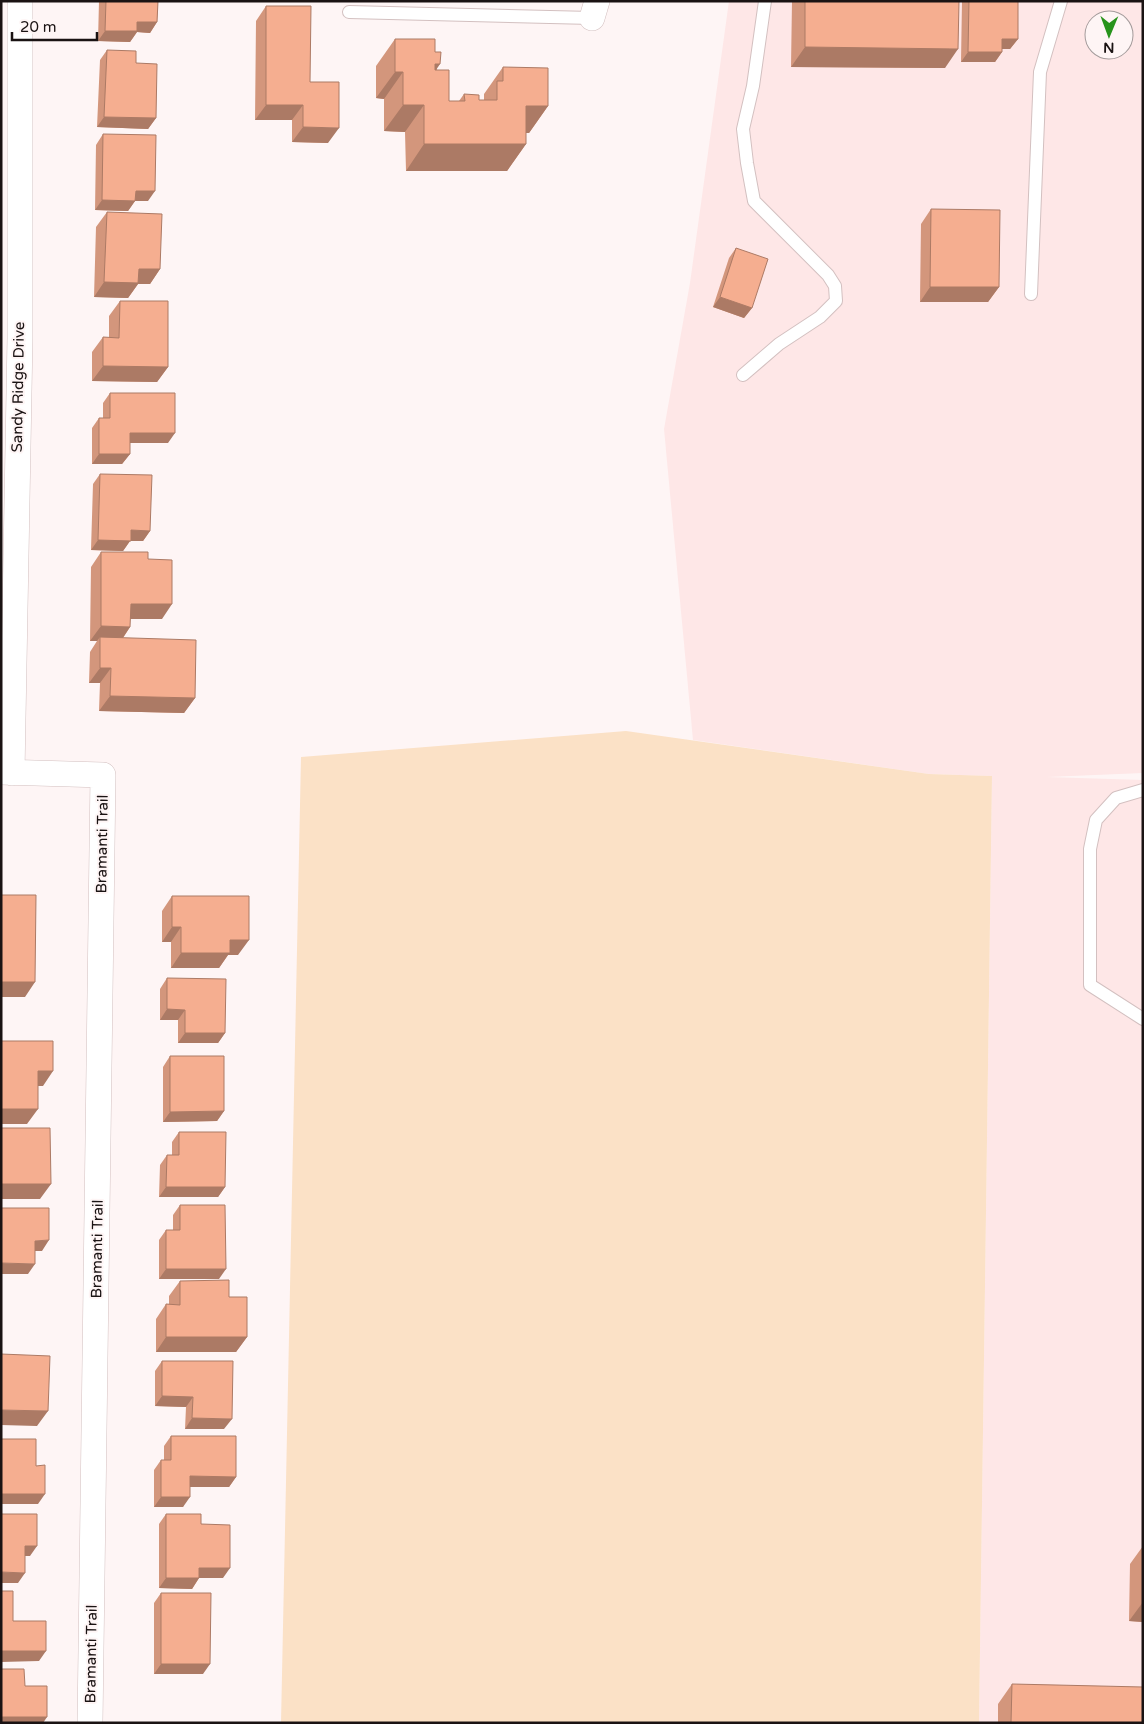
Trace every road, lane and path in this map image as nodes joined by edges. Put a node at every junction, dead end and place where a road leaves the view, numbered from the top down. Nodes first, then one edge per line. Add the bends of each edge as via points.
1 (20, 1) edge
2 (765, 1) edge
3 (1061, 1) edge
4 (594, 10) edge
5 (349, 12) dead end
6 (1031, 294) dead end
7 (743, 375) dead end
8 (7, 772) edge
9 (1143, 790) edge
10 (1143, 1019) edge
11 (90, 1723) edge

1 - 8 street, Sandy Ridge Drive via 20,338
2 - 7 lane via 753,86 743,129 754,201 828,275 835,286 836,301 820,317 778,344
3 - 6 lane via 1040,72
4 - 5 lane
8 - 11 street, Bramanti Trail via 103,775
9 - 10 lane via 1116,798 1096,820 1090,849 1090,985

